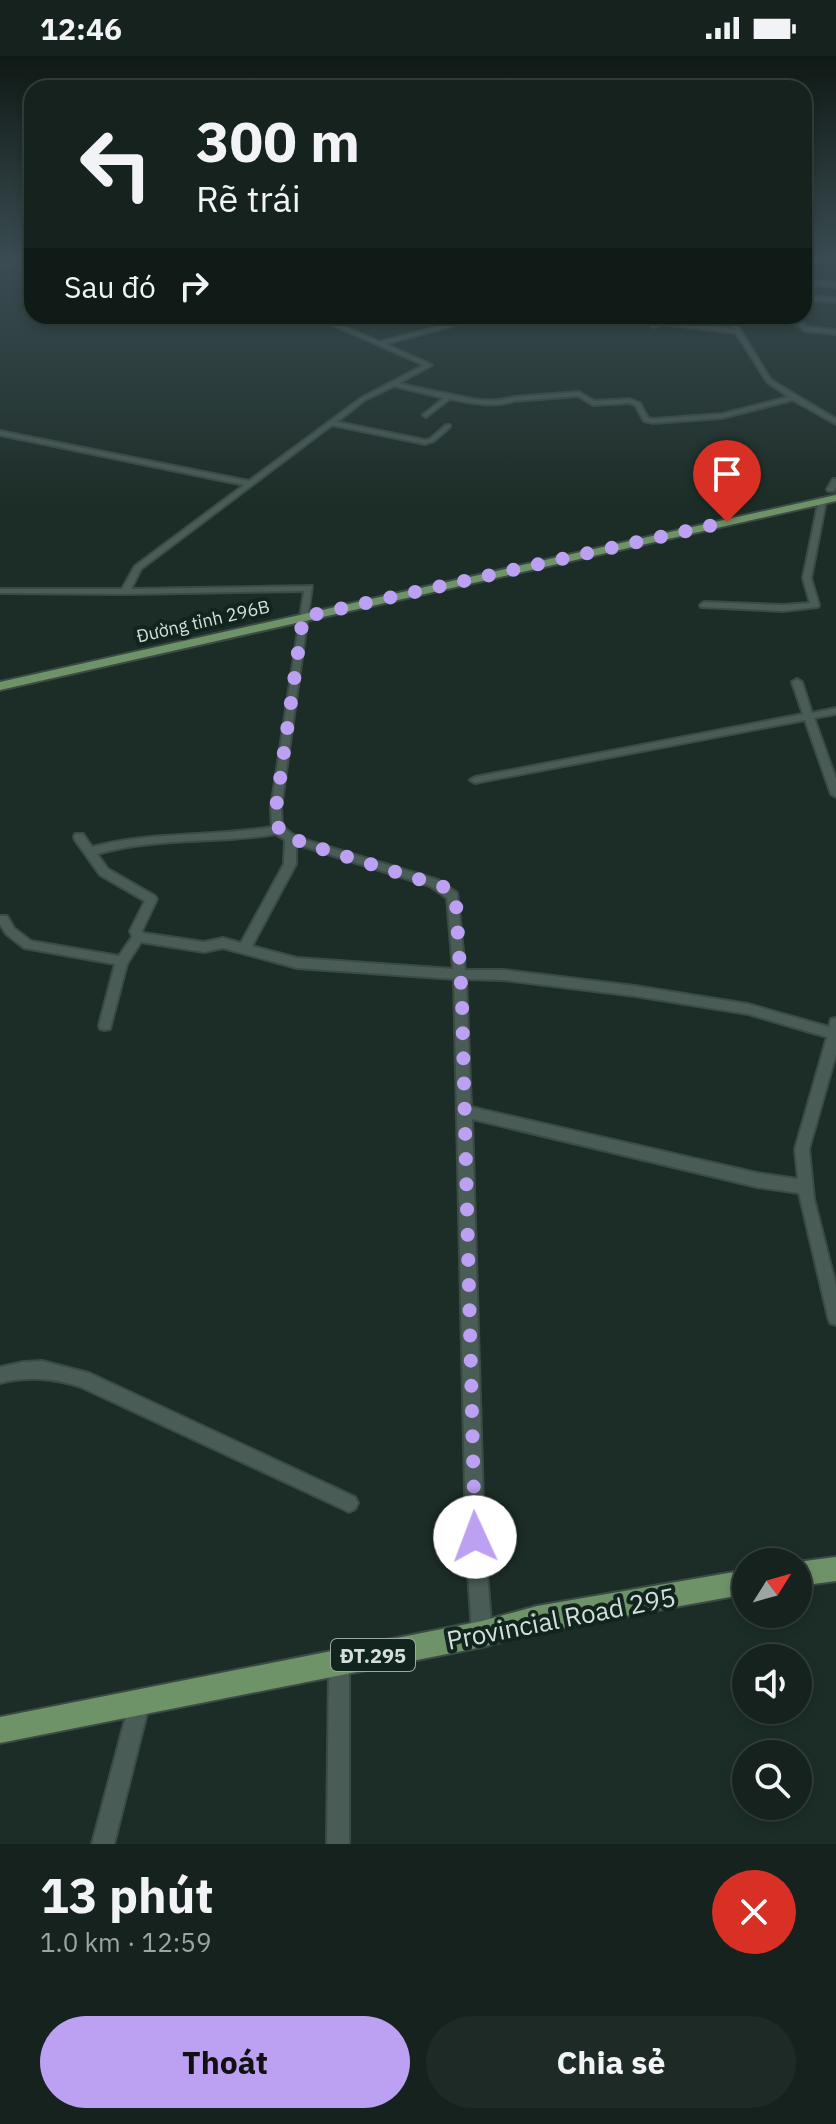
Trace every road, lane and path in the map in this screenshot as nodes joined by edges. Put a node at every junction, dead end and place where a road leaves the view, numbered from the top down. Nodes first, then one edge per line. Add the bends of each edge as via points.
1 (378, 341) edge
2 (388, 341) edge
3 (744, 341) edge
4 (382, 343) junction
5 (395, 384) junction
6 (450, 396) junction
7 (794, 398) junction
8 (426, 415) dead end
9 (836, 422) edge
10 (332, 423) junction
11 (448, 426) dead end
12 (0, 433) edge
13 (251, 484) junction
14 (835, 489) edge
15 (822, 501) junction
16 (0, 591) edge
17 (125, 592) junction
18 (704, 605) dead end
19 (304, 612) junction
20 (0, 675) edge
21 (797, 682) dead end
22 (0, 686) edge
23 (836, 711) edge
24 (810, 716) junction
25 (475, 780) dead end
26 (836, 794) edge
27 (285, 834) junction
28 (79, 837) dead end
29 (92, 851) junction
30 (3, 919) dead end
31 (138, 937) junction
32 (245, 948) junction
33 (122, 961) junction
34 (460, 974) junction
35 (105, 1025) dead end
36 (835, 1028) edge
37 (464, 1111) junction
38 (806, 1187) junction
39 (836, 1317) edge
40 (0, 1375) edge
41 (349, 1503) dead end
42 (834, 1573) edge
43 (812, 1574) edge
44 (732, 1584) edge
45 (482, 1634) junction
46 (339, 1662) junction
47 (140, 1701) junction
48 (0, 1730) edge
49 (103, 1844) edge
50 (338, 1844) edge

1 - 4 street
2 - 4 street
3 - 7 street via 769,381
4 - 5 street via 429,365
5 - 6 street
5 - 10 street via 371,394
6 - 7 street via 505,404 581,394 593,403 635,402 646,420 653,421 722,416
6 - 8 street
7 - 9 street
10 - 11 street via 425,442
10 - 13 street
12 - 13 street
13 - 17 street via 138,568
14 - 15 main road, Đường tỉnh 296B
14 - 19 main road, Đường tỉnh 296B
15 - 18 street via 807,578 815,605
15 - 19 main road, Đường tỉnh 296B
16 - 17 street
17 - 19 street via 309,588
19 - 20 main road, Đường tỉnh 296B
19 - 22 main road, Đường tỉnh 296B
19 - 27 street via 276,808
21 - 24 street
23 - 24 street
24 - 25 street
24 - 26 street
27 - 29 street via 124,843
27 - 32 street via 290,864
27 - 34 street via 444,887 456,903
28 - 29 street
29 - 31 street via 104,872 151,899
30 - 33 street via 28,945
31 - 32 street
31 - 33 street
32 - 34 street via 297,963
33 - 35 street
34 - 36 street via 590,985
34 - 37 street
36 - 38 street via 802,1149
37 - 38 street
37 - 45 street
38 - 39 street
40 - 41 street via 43,1367 83,1379
42 - 43 main road
44 - 45 main road, Provincial Road 295 / ĐT.295 via 537,1619
45 - 46 main road, Provincial Road 295 / ĐT.295
46 - 47 main road, Provincial Road 295 / ĐT.295
46 - 50 street
47 - 48 main road, Provincial Road 295 / ĐT.295
47 - 49 street

